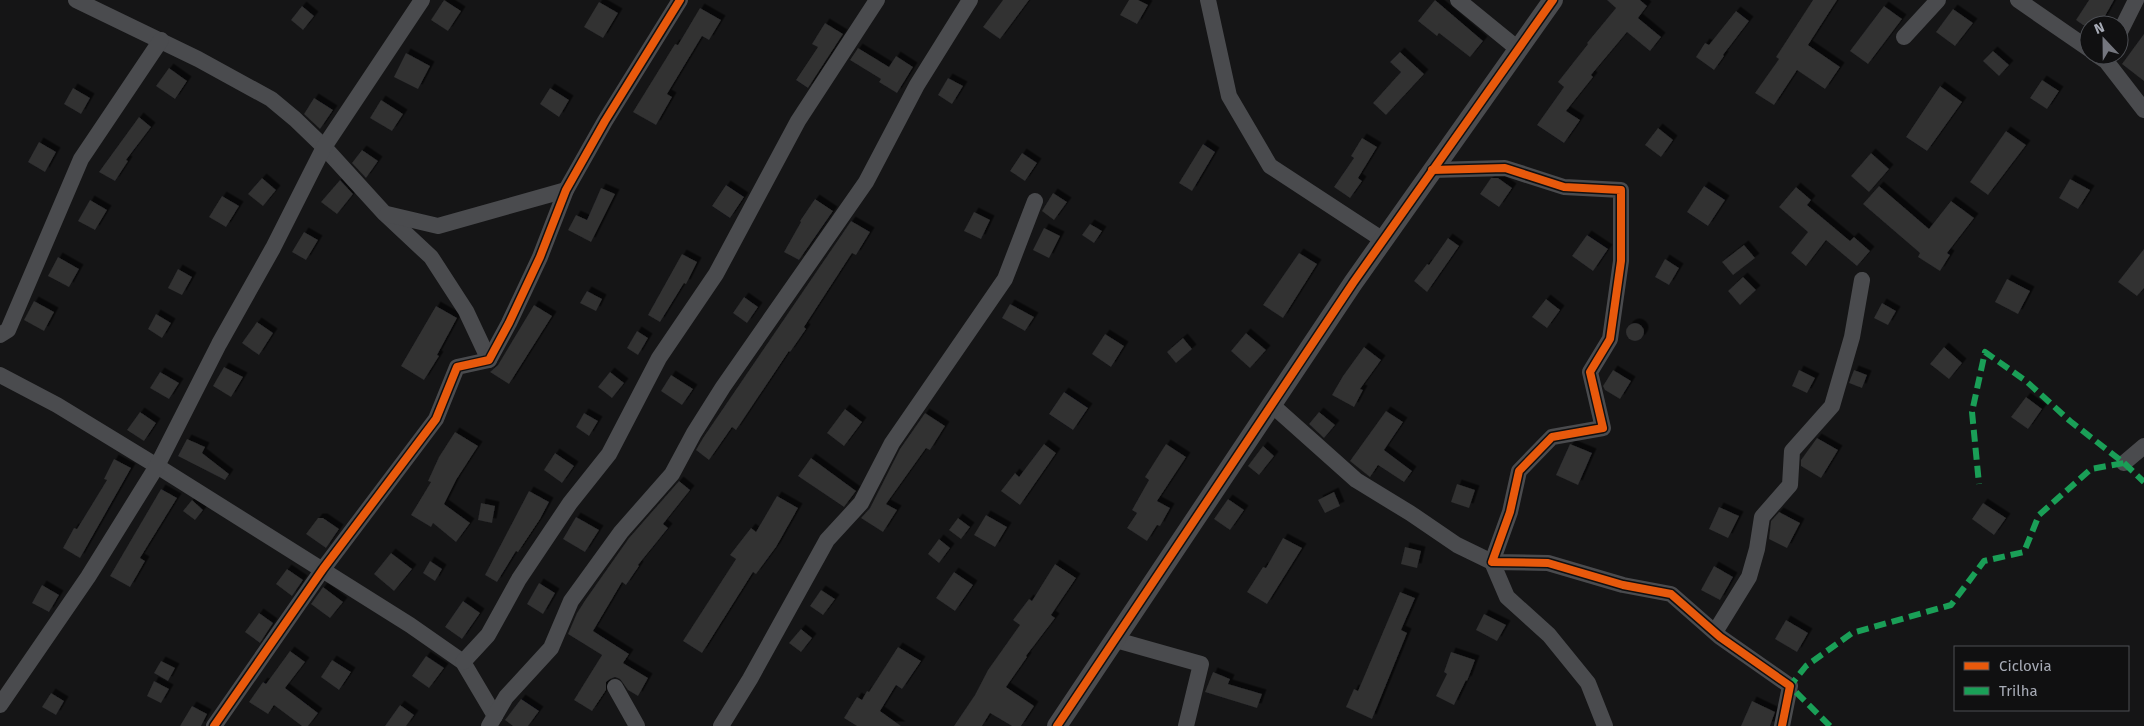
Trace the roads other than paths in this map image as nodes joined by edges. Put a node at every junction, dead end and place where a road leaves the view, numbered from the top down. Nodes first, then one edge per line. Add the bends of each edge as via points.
1 (76, 0) edge
2 (422, 0) edge
3 (680, 0) edge
4 (878, 0) edge
5 (970, 0) edge
6 (1208, 0) edge
7 (1458, 0) edge
8 (1553, 0) edge
9 (1938, 0) edge
10 (2018, 0) edge
11 (2136, 0) edge
12 (2128, 15) edge
13 (1904, 37) dead end
14 (161, 40) junction
15 (2079, 42) edge
16 (1518, 49) junction
17 (2110, 65) edge
18 (2144, 110) edge
19 (324, 147) junction
20 (1432, 170) junction
21 (566, 190) junction
22 (1035, 201) dead end
23 (386, 214) junction
24 (1383, 240) junction
25 (1862, 280) dead end
26 (0, 335) edge
27 (489, 360) junction
28 (0, 375) edge
29 (1272, 406) junction
30 (2144, 446) edge
31 (2124, 463) dead end
32 (157, 466) junction
33 (1492, 562) junction
34 (323, 568) junction
35 (1714, 632) junction
36 (1116, 640) junction
37 (464, 662) junction
38 (615, 687) dead end
39 (0, 705) edge
40 (492, 723) edge
41 (214, 726) edge
42 (637, 726) edge
43 (721, 726) edge
44 (1057, 726) edge
45 (1186, 726) edge
46 (1605, 726) edge
47 (1782, 726) edge

1 - 14 street
2 - 19 street
3 - 21 street
4 - 37 street via 798,121 716,274 659,358 609,454 570,503 488,634
5 - 40 street via 917,85 866,182 723,387 672,474 621,532 571,600 551,648 506,697
6 - 24 street via 1229,96 1270,166
7 - 16 street
8 - 16 street
9 - 13 street
10 - 15 street
11 - 12 street
14 - 19 street via 271,99
14 - 26 street via 81,159 8,330
16 - 20 street
17 - 18 street
19 - 23 street
19 - 32 street
20 - 24 street
20 - 33 street via 1505,168 1564,187 1621,190 1621,261 1610,339 1590,372 1604,428 1552,437 1520,471
21 - 23 street via 438,226
21 - 27 street via 540,258
22 - 43 street via 1005,279 892,443 860,503 827,540
23 - 27 street via 431,257 466,311
24 - 29 street
25 - 35 street via 1852,337 1832,406 1792,450 1790,485 1762,516 1749,577
27 - 34 street via 457,367 436,419
28 - 32 street via 57,405
29 - 33 street via 1356,480 1457,545
29 - 36 street
30 - 31 street
32 - 34 street
32 - 39 street via 88,577
33 - 35 street via 1548,563 1624,585 1671,594
33 - 46 street via 1508,597 1549,635 1588,683
34 - 37 street
34 - 41 street
35 - 47 street via 1790,686
36 - 44 street
36 - 45 street via 1201,664
37 - 40 street
38 - 42 street

